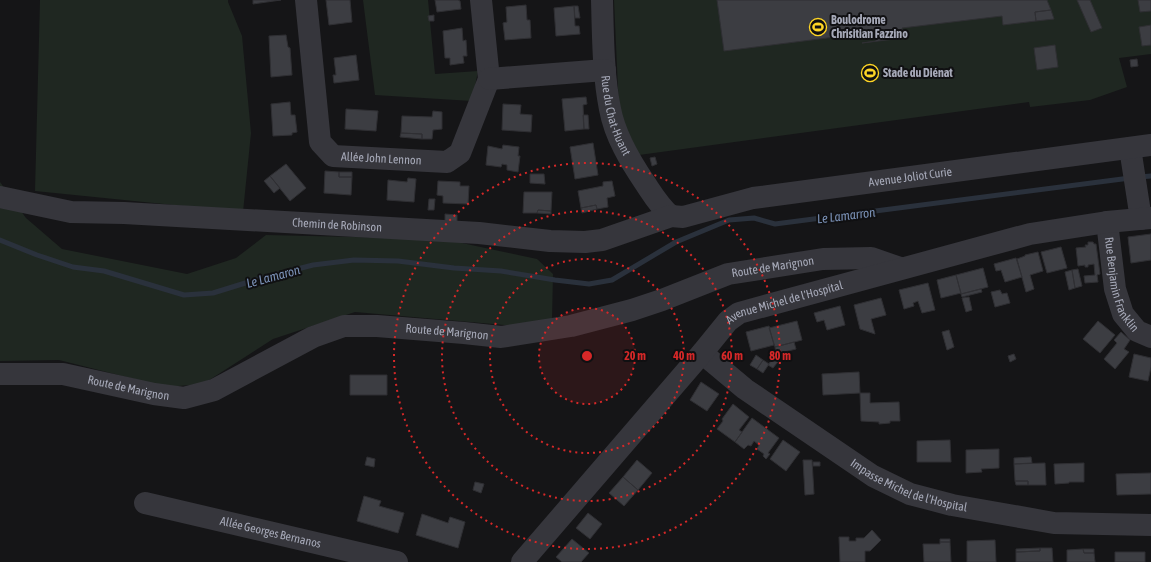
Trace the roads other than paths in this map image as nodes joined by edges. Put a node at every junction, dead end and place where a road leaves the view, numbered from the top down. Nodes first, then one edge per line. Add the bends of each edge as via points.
1 (306, 0) edge
2 (481, 0) edge
3 (602, 0) edge
4 (605, 70) junction
5 (489, 78) junction
6 (1151, 145) edge
7 (1131, 156) junction
8 (0, 197) edge
9 (671, 216) junction
10 (1146, 218) edge
11 (1107, 222) junction
12 (900, 268) junction
13 (1151, 337) edge
14 (702, 353) junction
15 (0, 374) edge
16 (144, 503) dead end
17 (1151, 525) edge
18 (397, 562) edge
19 (522, 562) edge

1 - 5 street, Allée John Lennon via 320,142 333,156 447,162 460,153
2 - 5 street, Allée John Lennon
3 - 4 street, Rue du Chat-Huant
4 - 5 street
4 - 9 street, Rue du Chat-Huant via 610,110 620,139 630,161 662,210
6 - 7 street, Avenue Joliot Curie
7 - 9 street, Avenue Joliot Curie via 753,198 683,217
7 - 10 street via 1137,191
8 - 9 street, Chemin de Robinson via 71,212 479,233 585,242 602,240
10 - 11 street, Avenue Michel de l'Hospital
11 - 12 street, Avenue Michel de l'Hospital via 1030,234
11 - 13 street, Rue Benjamin Franklin via 1115,289 1123,314 1137,331
12 - 14 street, Avenue Michel de l'Hospital via 739,313 728,321
12 - 15 street, Route de Marignon via 871,258 823,259 728,274 632,310 571,326 500,337 377,326 344,326 313,337 214,390 184,398 63,374
14 - 17 street, Impasse Michel de l'Hospital via 745,389 866,472 910,494 1054,523
14 - 19 street, Avenue Michel de l'Hospital
16 - 18 street, Allée Georges Bernanos

